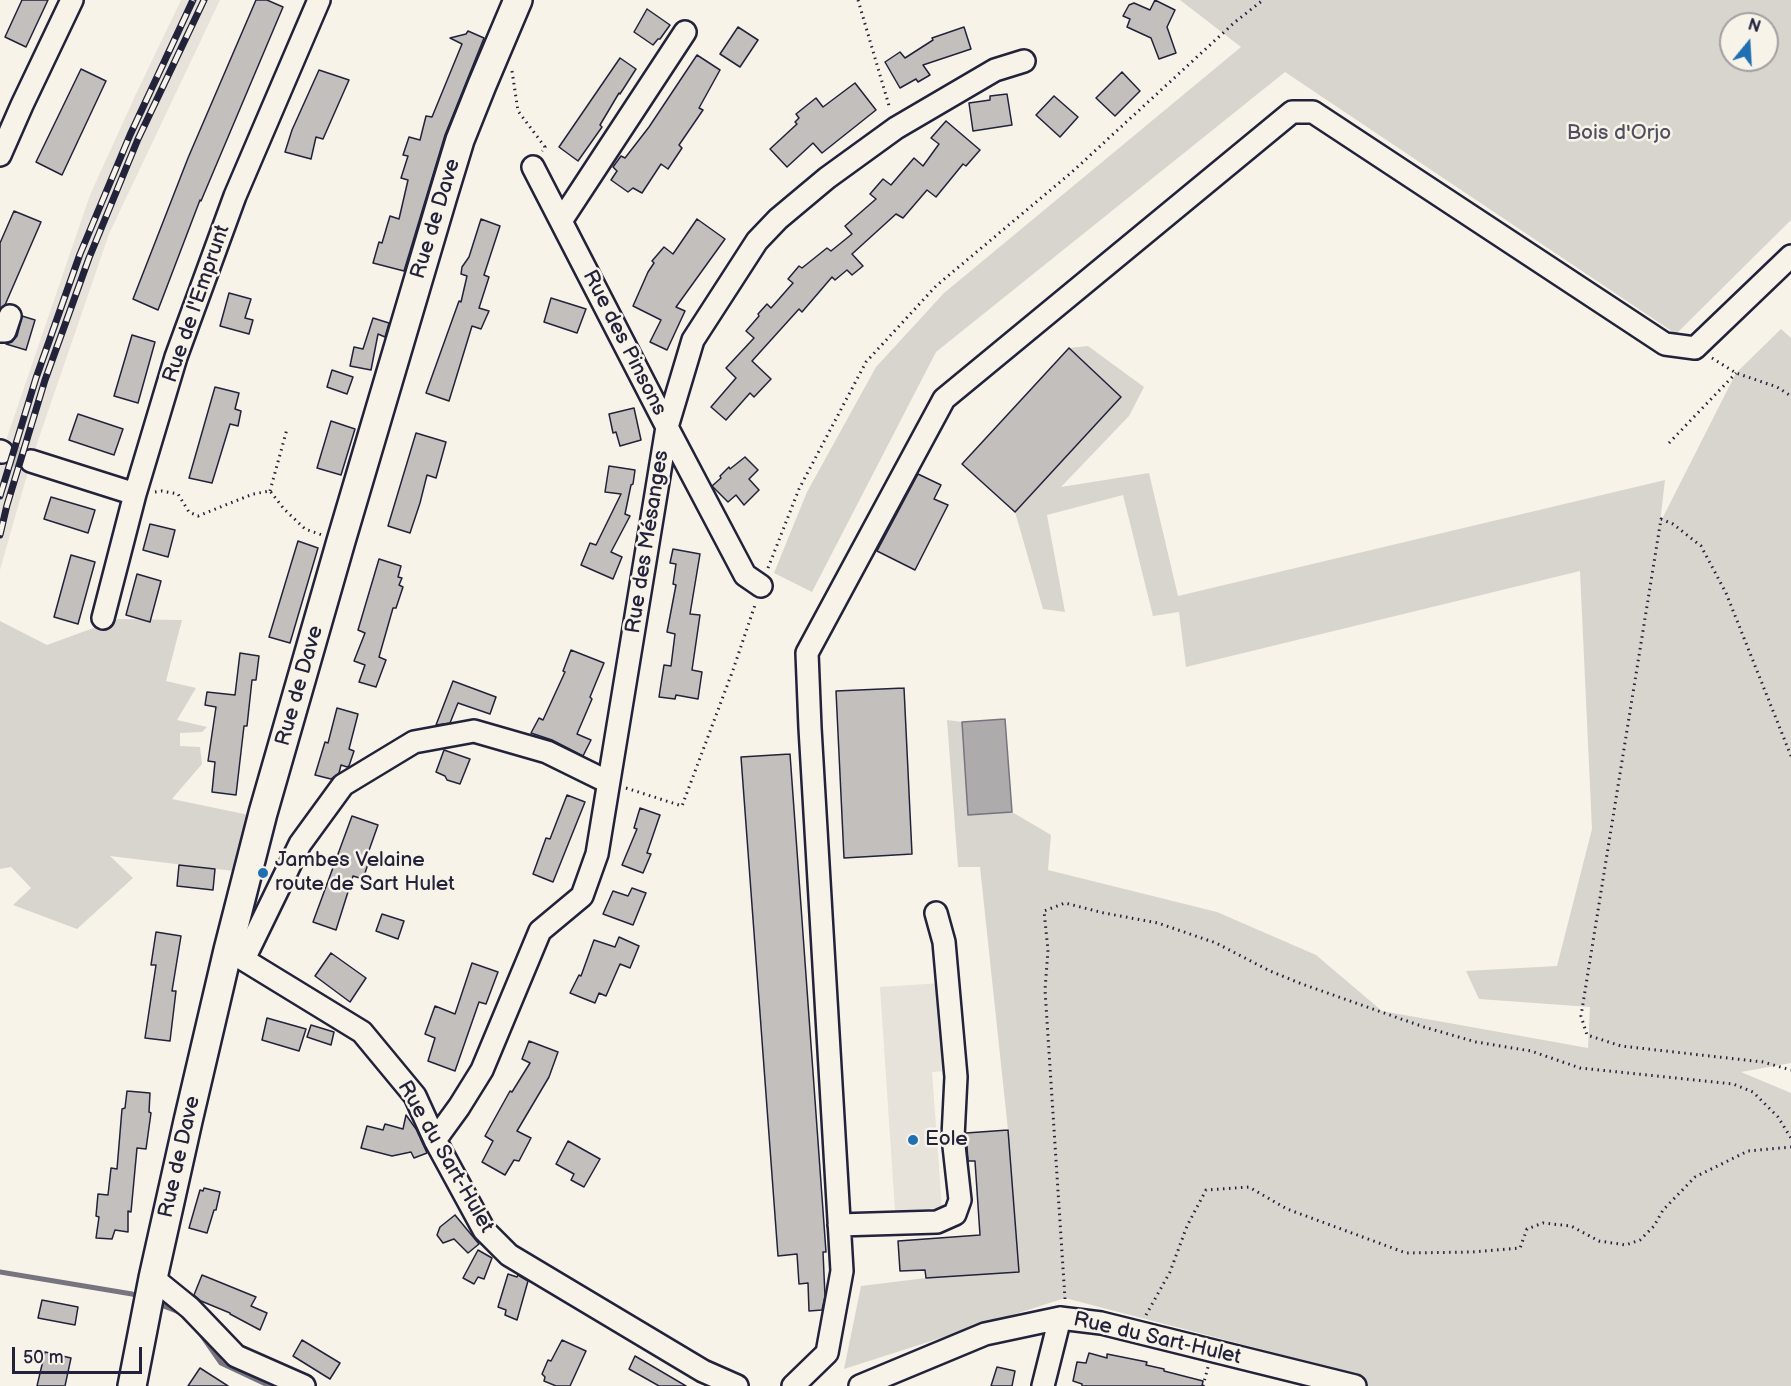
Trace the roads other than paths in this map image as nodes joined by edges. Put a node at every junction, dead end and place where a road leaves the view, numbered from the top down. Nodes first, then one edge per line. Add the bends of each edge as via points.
1 (72, 0) edge
2 (319, 0) edge
3 (518, 0) edge
4 (685, 32) dead end
5 (1024, 61) dead end
6 (0, 155) edge
7 (533, 166) road end
8 (561, 221) junction
9 (1791, 256) edge
10 (667, 427) junction
11 (31, 461) tunnel mouth
12 (135, 494) junction
13 (761, 586) road end
14 (103, 618) dead end
15 (608, 783) junction
16 (936, 913) dead end
17 (236, 954) junction
18 (435, 1140) junction
19 (839, 1225) junction
20 (153, 1278) junction
21 (1060, 1318) junction
22 (1303, 1380) edge
23 (132, 1386) edge
24 (304, 1386) edge
25 (737, 1386) edge
26 (793, 1386) edge
27 (860, 1386) edge
28 (1042, 1386) edge
29 (1355, 1386) edge

1 - 6 street
2 - 12 street, Rue de l'Emprunt via 235,196 176,357
3 - 17 main road, Rue de Dave via 460,140 442,196 263,813
4 - 8 street
5 - 10 street, Rue des Mésanges via 995,70 896,128 827,177 778,219 757,241 693,340
7 - 8 street, Rue des Pinsons
8 - 10 street, Rue des Pinsons
9 - 19 street via 1695,348 1665,344 1313,112 1292,112 944,399 807,653
10 - 13 street, Rue des Pinsons via 745,574
10 - 15 street, Rue des Mésanges
11 - 12 street
12 - 14 street, Rue de l'Emprunt
15 - 17 street via 547,752 474,731 414,742 343,785 300,844
15 - 18 street, Rue des Mésanges via 597,854 582,896 540,931 482,1070
16 - 19 street via 944,942 956,1066 953,1137 960,1200 955,1214 938,1222
17 - 18 street, Rue du Sart-Hulet via 362,1032 415,1096
17 - 20 main road, Rue de Dave
18 - 25 street, Rue du Sart-Hulet via 484,1230 509,1255 703,1371
19 - 26 street via 842,1271 827,1353
20 - 23 main road, Rue de Dave
20 - 24 street via 190,1308 236,1356
21 - 22 street, Rue du Sart-Hulet via 1137,1332
21 - 27 street, Rue du Sart-Hulet via 985,1334
21 - 28 street
22 - 29 street, Rue du Sart-Hulet

